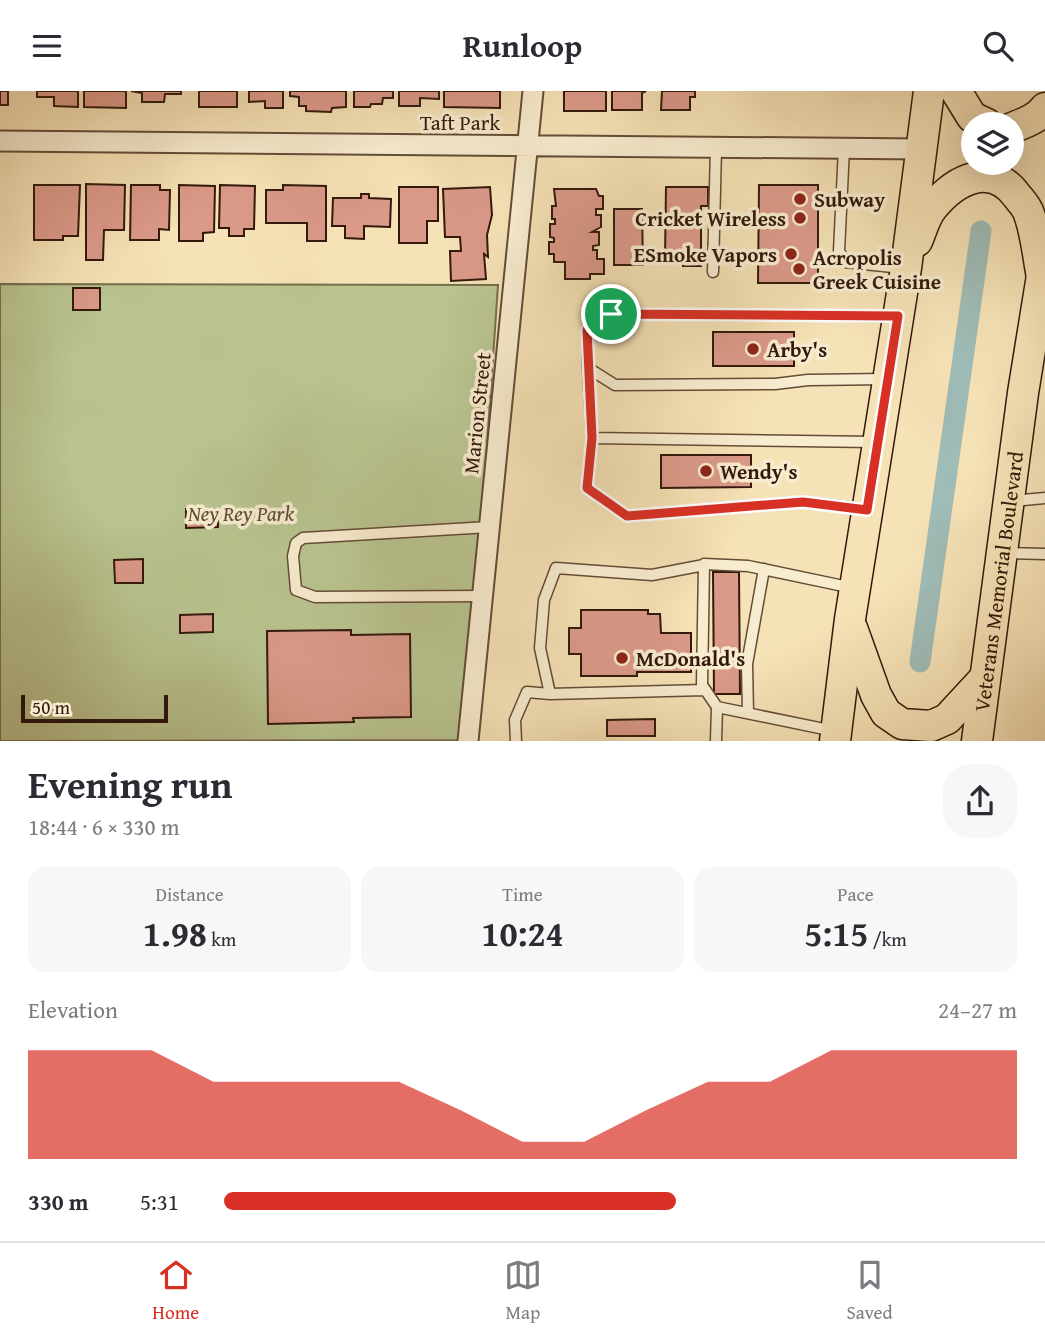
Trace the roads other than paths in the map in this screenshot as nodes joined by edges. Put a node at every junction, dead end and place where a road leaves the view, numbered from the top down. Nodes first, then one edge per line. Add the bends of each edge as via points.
1 (533, 91) edge
2 (929, 91) edge
3 (956, 91) edge
4 (1045, 108) edge
5 (969, 112) edge
6 (1024, 123) edge
7 (0, 141) edge
8 (527, 146) junction
9 (716, 147) junction
10 (844, 148) junction
11 (920, 149) junction
12 (906, 268) junction
13 (1044, 271) edge
14 (713, 272) dead end
15 (898, 316) junction
16 (588, 368) junction
17 (888, 379) junction
18 (1034, 393) edge
19 (592, 438) junction
20 (878, 442) junction
21 (1045, 498) edge
22 (1008, 501) junction
23 (867, 510) junction
24 (489, 527) junction
25 (1001, 554) junction
26 (1045, 554) edge
27 (704, 565) junction
28 (764, 569) junction
29 (855, 589) junction
30 (482, 596) junction
31 (850, 621) junction
32 (984, 678) junction
33 (705, 690) junction
34 (550, 694) junction
35 (718, 707) junction
36 (748, 713) junction
37 (835, 736) edge
38 (468, 740) edge
39 (516, 740) edge
40 (716, 740) edge
41 (977, 740) edge

1 - 8 street, Marion Street
2 - 11 main road
3 - 5 main road
4 - 6 main road
7 - 8 street, Taft Park
8 - 9 street, Taft Park
8 - 24 street, Marion Street
9 - 10 street, Taft Park
9 - 14 lane
10 - 11 street, Taft Park
10 - 12 lane via 839,251 845,263
11 - 12 main road
12 - 13 main road via 931,209 947,193 979,176 1009,184 1029,212
12 - 15 main road
13 - 18 main road, Veterans Memorial Boulevard via 1034,350
15 - 16 lane via 611,314 587,330
15 - 17 main road
16 - 17 lane via 615,385
16 - 19 lane
17 - 20 main road
18 - 22 main road, Veterans Memorial Boulevard
19 - 20 lane
19 - 23 lane via 587,488 627,516 803,502
20 - 23 main road
21 - 22 lane
22 - 25 main road, Veterans Memorial Boulevard
23 - 29 main road
24 - 30 street, Marion Street
24 - 30 lane via 303,538 296,543 293,556 296,590 315,597
25 - 26 lane
25 - 32 main road, Veterans Memorial Boulevard
27 - 28 lane
27 - 33 lane
27 - 34 lane via 652,575 556,568 544,600 540,648
28 - 29 lane
28 - 36 lane via 747,664
29 - 31 main road
30 - 38 street, Marion Street
31 - 32 main road via 876,695 886,713 902,724 931,726 947,719
31 - 37 main road
32 - 41 main road, Veterans Memorial Boulevard
33 - 34 lane
33 - 35 lane
34 - 39 lane via 527,692 515,720
35 - 36 lane
35 - 40 lane
36 - 37 lane

